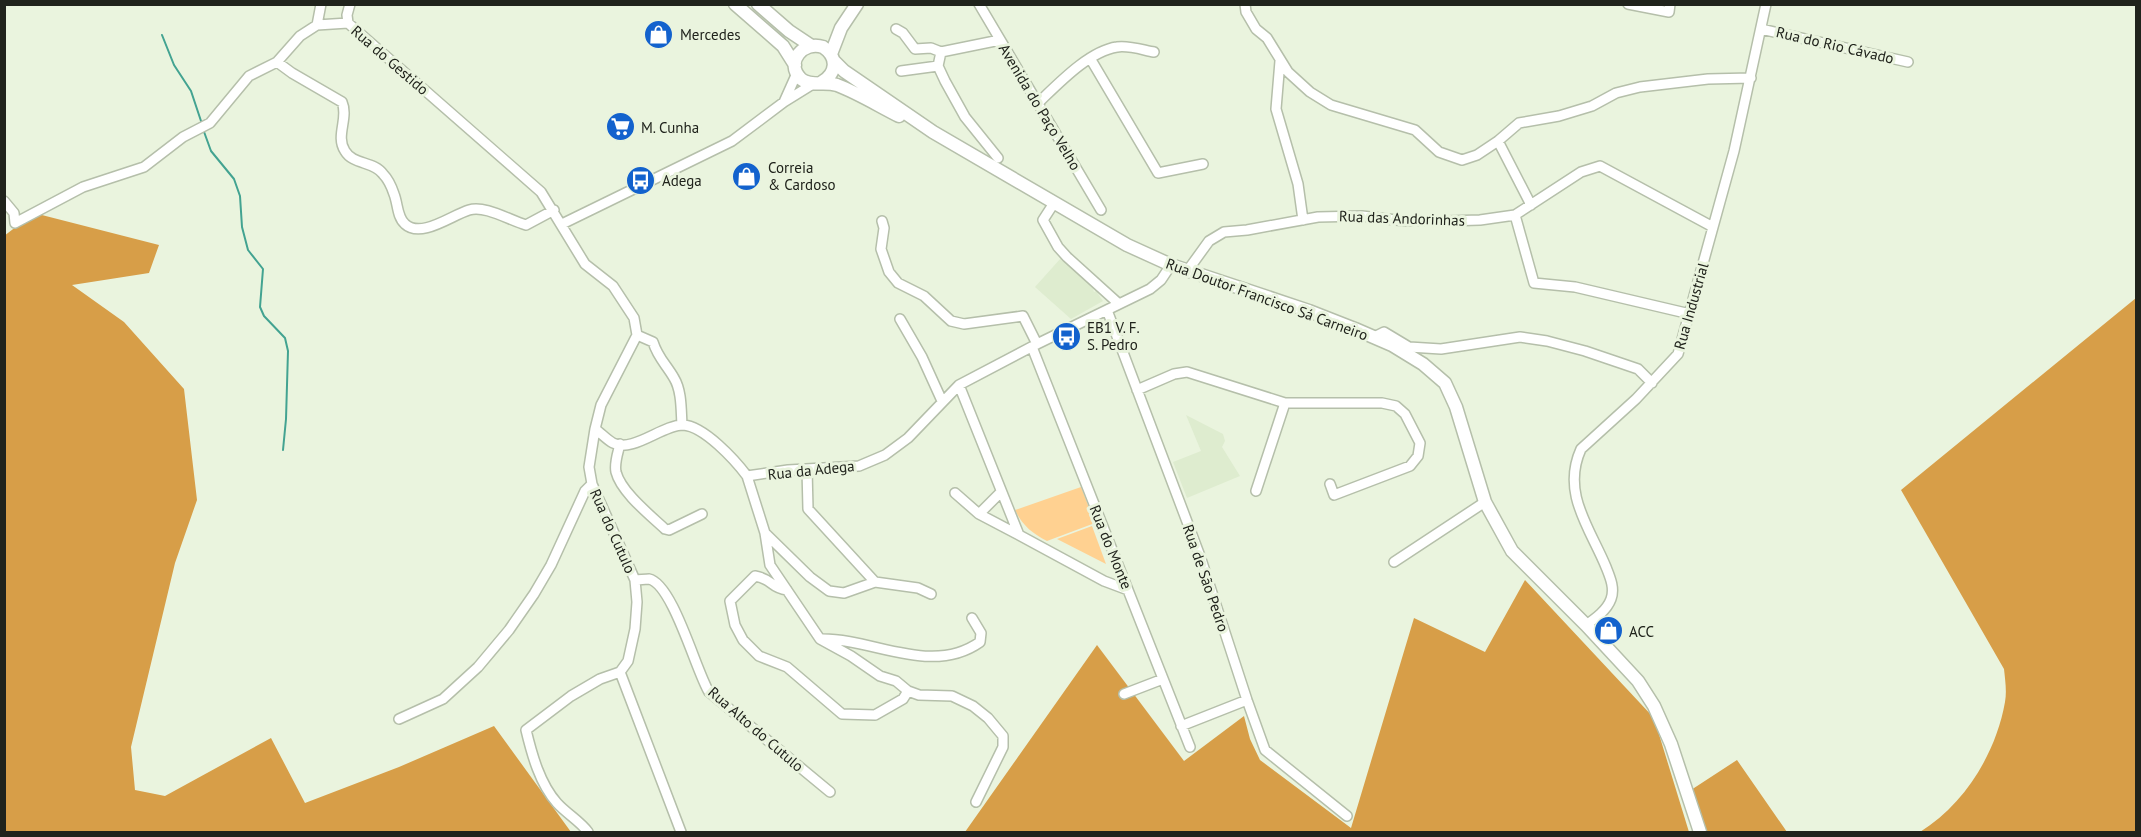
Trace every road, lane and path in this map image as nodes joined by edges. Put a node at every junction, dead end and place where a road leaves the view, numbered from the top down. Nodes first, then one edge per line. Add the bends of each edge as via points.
1 (321, 4) edge
2 (350, 4) edge
3 (735, 4) edge
4 (758, 4) edge
5 (857, 4) edge
6 (979, 4) edge
7 (1245, 4) edge
8 (1628, 4) edge
9 (1670, 4) edge
10 (1766, 4) edge
11 (348, 23) junction
12 (317, 25) junction
13 (841, 28) junction
14 (896, 29) dead end
15 (1761, 29) junction
16 (1000, 40) junction
17 (814, 45) junction
18 (941, 52) junction
19 (1154, 52) dead end
20 (832, 57) junction
21 (1090, 58) junction
22 (1280, 59) junction
23 (277, 62) junction
24 (1908, 62) dead end
25 (938, 66) junction
26 (796, 69) junction
27 (901, 71) dead end
28 (1751, 78) junction
29 (818, 83) junction
30 (784, 102) junction
31 (1038, 103) junction
32 (933, 132) junction
33 (1498, 141) junction
34 (998, 158) dead end
35 (1203, 164) dead end
36 (4, 201) edge
37 (1054, 203) junction
38 (1531, 205) junction
39 (554, 210) junction
40 (1101, 210) dead end
41 (1515, 216) junction
42 (1303, 219) junction
43 (882, 221) dead end
44 (562, 224) junction
45 (1713, 227) junction
46 (1171, 265) junction
47 (1188, 270) junction
48 (1119, 304) junction
49 (1107, 310) junction
50 (1690, 314) junction
51 (900, 319) dead end
52 (637, 335) junction
53 (1374, 337) junction
54 (1034, 346) junction
55 (1652, 382) junction
56 (959, 385) junction
57 (1137, 390) junction
58 (942, 401) junction
59 (1286, 403) junction
60 (682, 425) junction
61 (595, 429) junction
62 (620, 444) junction
63 (807, 469) junction
64 (747, 476) junction
65 (592, 484) junction
66 (1330, 484) dead end
67 (1256, 491) dead end
68 (1001, 492) junction
69 (955, 494) dead end
70 (1485, 502) junction
71 (702, 514) dead end
72 (980, 514) junction
73 (765, 534) junction
74 (1019, 535) junction
75 (1394, 562) dead end
76 (635, 580) junction
77 (875, 582) junction
78 (787, 590) junction
79 (1128, 590) junction
80 (931, 594) dead end
81 (972, 618) dead end
82 (1586, 626) junction
83 (820, 639) junction
84 (620, 672) junction
85 (1163, 679) junction
86 (908, 691) junction
87 (1124, 694) dead end
88 (1247, 700) junction
89 (399, 719) dead end
90 (1181, 726) junction
91 (1190, 747) dead end
92 (830, 792) dead end
93 (976, 802) dead end
94 (1347, 816) dead end
95 (588, 832) edge
96 (681, 832) edge
97 (1700, 832) edge

1 - 12 street
2 - 11 street
3 - 26 main road via 783,46
4 - 17 main road via 789,31
5 - 13 main road
6 - 16 street, Avenida do Paço Velho
7 - 22 street via 1256,29
8 - 9 street via 1669,12
10 - 15 street, Rua Industrial
11 - 12 street, Rua do Gestido
11 - 39 street, Rua do Gestido via 542,192
12 - 23 street via 300,36
13 - 17 main road
13 - 20 main road
14 - 18 street via 915,49
15 - 24 street, Rua do Rio Cávado
15 - 28 street, Rua Industrial
16 - 18 street
16 - 31 street, Avenida do Paço Velho
17 - 20 main road via 823,46
17 - 26 main road via 799,52
18 - 25 street
19 - 21 street via 1119,46
20 - 29 main road via 832,74
20 - 32 main road, Rua Doutor Francisco Sá Carneiro via 844,71
21 - 31 street
21 - 35 street via 1158,173
22 - 33 street via 1295,79 1324,101 1415,130 1450,157 1470,158
22 - 42 street via 1275,109 1298,184
23 - 36 street via 249,76 210,123 166,148 144,167 83,188 15,223 14,213
23 - 39 street via 342,102 345,109 341,140 345,153 383,173 395,195 399,215 414,229 424,229 471,209 526,225
25 - 27 street
25 - 34 street via 965,117
26 - 29 main road via 804,81
26 - 30 street
28 - 33 street via 1640,87 1559,116 1519,123
28 - 45 street, Rua Industrial
29 - 30 street
29 - 32 main road, Rua Doutor Francisco Sá Carneiro via 836,85
30 - 44 street via 732,141
31 - 40 street, Avenida do Paço Velho
32 - 37 main road, Rua Doutor Francisco Sá Carneiro
33 - 38 street
37 - 46 main road, Rua Doutor Francisco Sá Carneiro
37 - 48 street via 1043,220 1058,247
38 - 41 street, Rua das Andorinhas
38 - 45 street, Rua das Andorinhas via 1581,172 1600,166
39 - 44 street, Rua do Gestido
41 - 42 street, Rua das Andorinhas via 1447,221 1362,216
41 - 50 street via 1534,283 1575,287
42 - 47 street, Rua das Andorinhas via 1224,232 1209,242
43 - 54 street, Rua do Monte via 881,249 889,272 898,283 924,296 951,321 964,324 1023,316
44 - 52 street via 585,264 613,286 634,318
45 - 50 street, Rua Industrial
46 - 47 main road, Rua Doutor Francisco Sá Carneiro
46 - 48 street, Rua da Adega via 1150,289
47 - 53 main road, Rua Doutor Francisco Sá Carneiro
48 - 49 street, Rua da Adega
49 - 54 street, Rua da Adega
49 - 57 street, Rua de São Pedro
50 - 55 street, Rua Industrial via 1678,354
51 - 58 street
52 - 60 street via 653,342 660,361 678,385
52 - 61 street, Rua do Cutulo via 602,405
53 - 55 street via 1384,332 1409,347 1441,349 1520,337 1547,341 1638,369
53 - 70 main road, Rua Doutor Francisco Sá Carneiro via 1423,364 1445,384 1456,407
54 - 56 street, Rua da Adega
54 - 79 street, Rua do Monte
55 - 82 street, Rua Industrial via 1578,456 1573,477 1576,503 1612,582 1611,598 1600,615
56 - 58 street, Rua da Adega
56 - 68 street
57 - 59 street via 1187,372
57 - 88 street, Rua de São Pedro via 1200,556
58 - 63 street, Rua da Adega via 908,438 885,455 859,466
59 - 66 street via 1382,403 1396,406 1405,414 1420,443 1418,456 1410,466 1334,495
59 - 67 street
60 - 62 street via 627,445
60 - 64 street, Rua da Adega via 691,426 714,441
61 - 62 street via 614,444
61 - 65 street, Rua do Cutulo via 589,467
62 - 71 street via 616,474 637,504 665,528 669,530
63 - 64 street, Rua da Adega
63 - 77 street via 808,509
64 - 73 street
65 - 76 street, Rua do Cutulo
65 - 89 street via 534,594 484,660 443,699
68 - 72 street
68 - 74 street
69 - 72 street
70 - 75 street
70 - 82 main road, Rua Doutor Francisco Sá Carneiro via 1512,551
72 - 74 street
73 - 77 street via 829,591 844,593
73 - 78 street via 770,566
74 - 79 street
76 - 84 street, Rua do Cutulo via 635,629 628,661
76 - 92 street, Rua Alto do Cutulo via 650,579 662,588 709,692
77 - 80 street via 918,588
78 - 83 street
78 - 86 street via 776,589 767,579 755,576 730,601 735,625 759,656 787,667 842,714 875,715 903,699
79 - 85 street, Rua do Monte
81 - 83 street via 981,633 980,642 968,650 939,657
82 - 97 main road, Rua Doutor Francisco Sá Carneiro via 1643,687 1654,706
83 - 86 street
84 - 95 street via 600,678 526,730 546,787
84 - 96 street
85 - 87 street
85 - 90 street, Rua do Monte
86 - 93 street via 952,696 973,706 1003,736 1003,747
88 - 90 street
88 - 94 street, Rua de São Pedro via 1265,750
90 - 91 street, Rua do Monte

